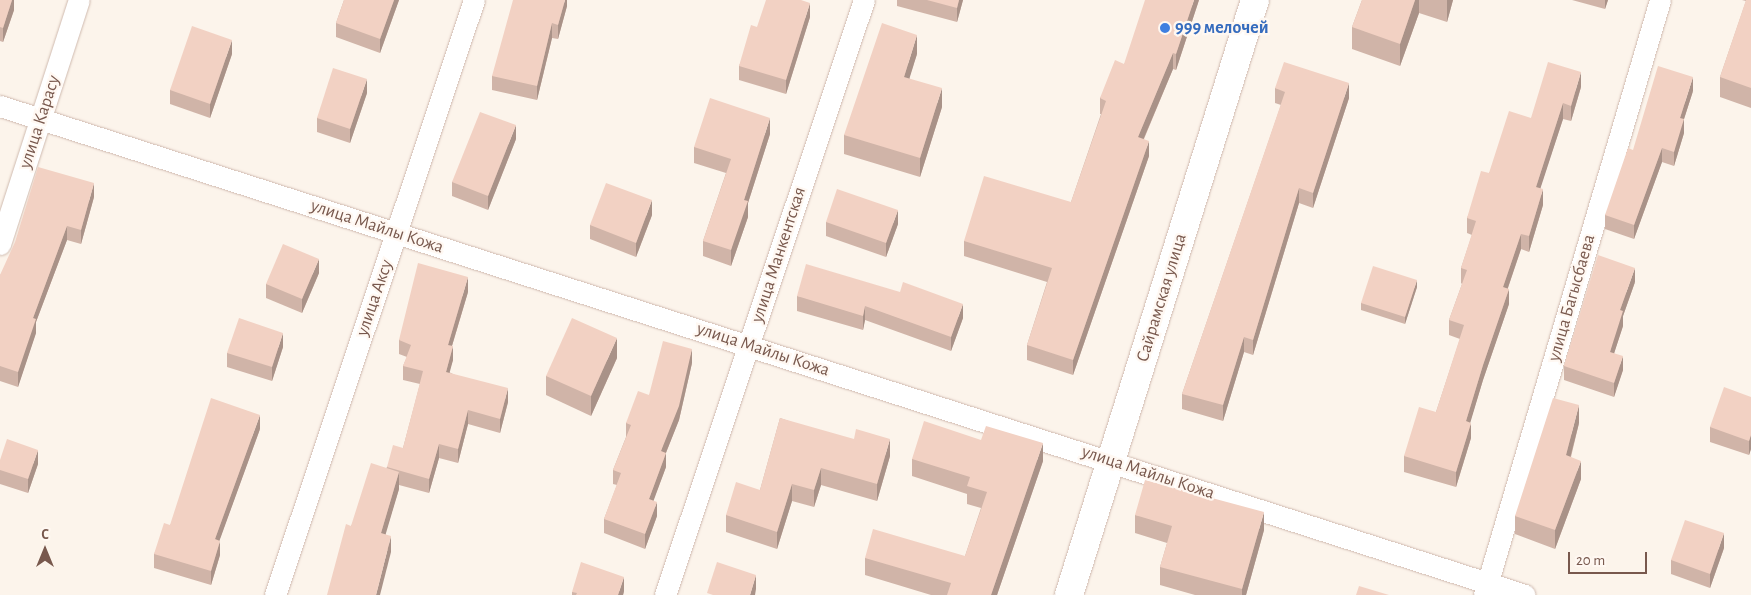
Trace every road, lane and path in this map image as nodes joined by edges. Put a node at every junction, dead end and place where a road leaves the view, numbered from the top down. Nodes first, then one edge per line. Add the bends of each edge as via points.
1 (79, 0) edge
2 (474, 0) edge
3 (864, 0) edge
4 (1255, 0) edge
5 (1660, 0) edge
6 (0, 106) edge
7 (41, 119) junction
8 (397, 233) junction
9 (0, 244) edge
10 (750, 346) junction
11 (1111, 461) junction
12 (1486, 589) edge
13 (275, 595) edge
14 (665, 595) edge
15 (1069, 595) edge
16 (1525, 595) edge

1 - 7 street, улица Карасу
2 - 8 street, улица Аксу
3 - 10 street, улица Манкентская
4 - 11 main road, Сайрамская улица
5 - 12 street, улица Багысбаева
6 - 7 street, улица Майлы Кожа
7 - 8 street, улица Майлы Кожа
7 - 9 street, улица Карасу
8 - 10 street, улица Майлы Кожа
8 - 13 street, улица Аксу
10 - 11 street, улица Майлы Кожа
10 - 14 street, улица Манкентская
11 - 12 street, улица Майлы Кожа
11 - 15 main road, Сайрамская улица
12 - 16 street, улица Майлы Кожа

